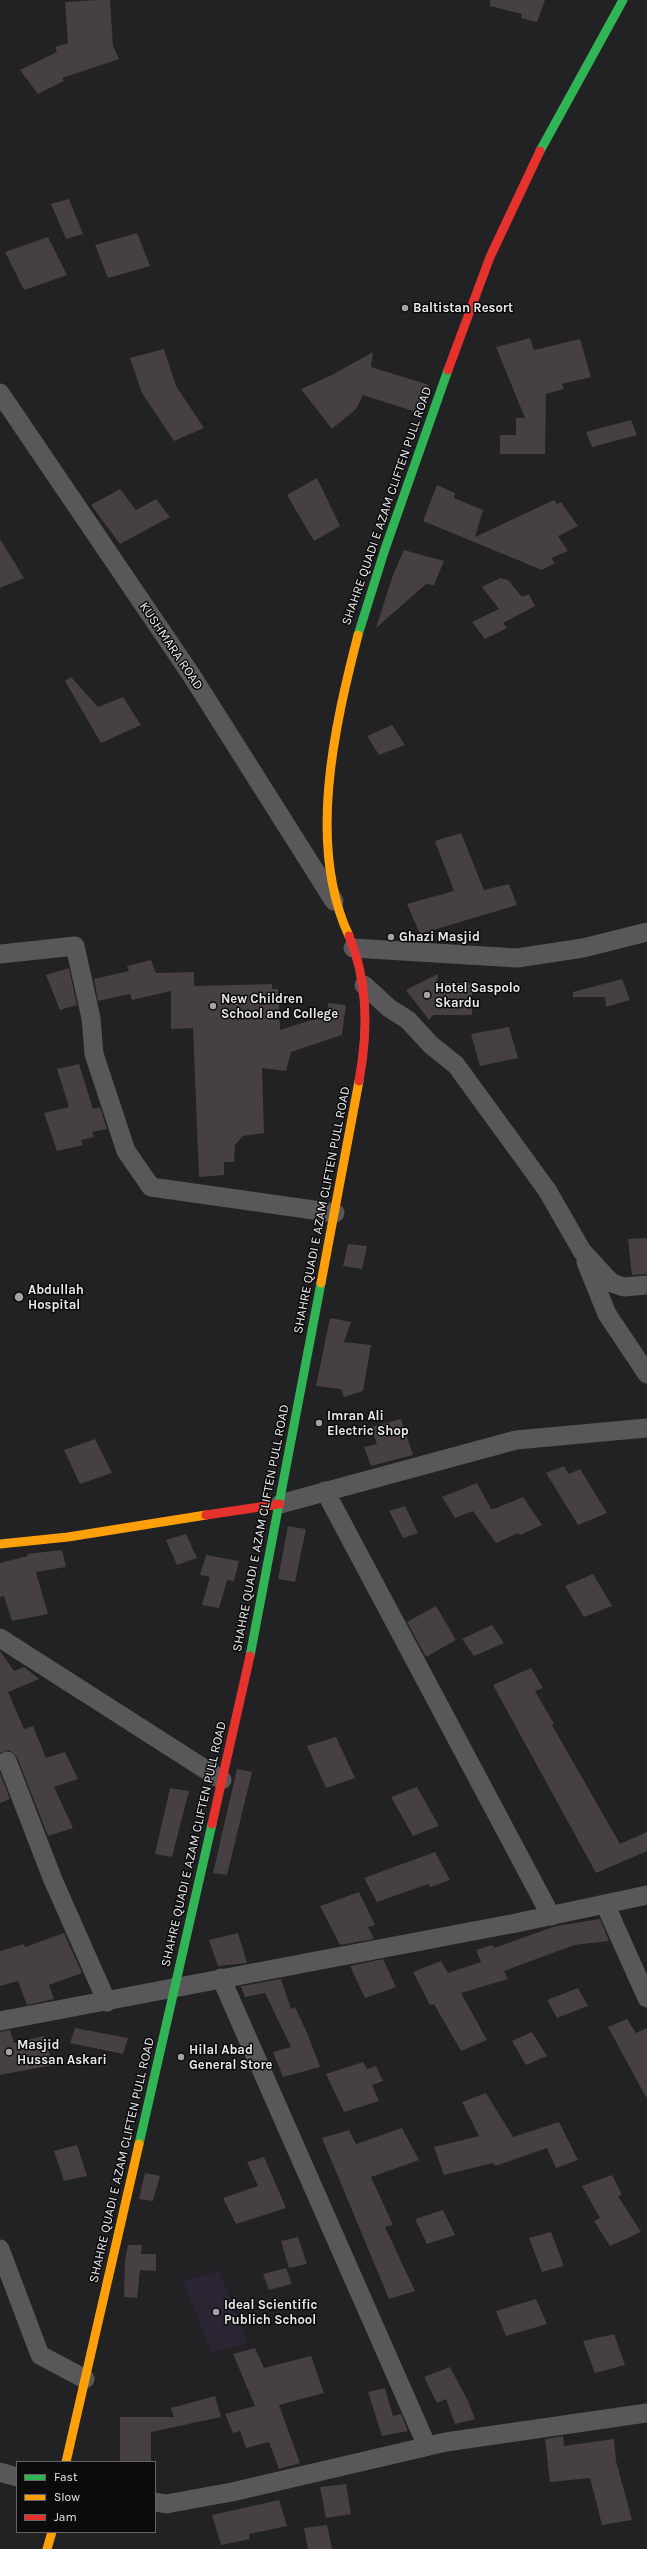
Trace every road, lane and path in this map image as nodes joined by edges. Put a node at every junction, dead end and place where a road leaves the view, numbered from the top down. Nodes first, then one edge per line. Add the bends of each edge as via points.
1 (623, 0) edge
2 (0, 393) edge
3 (336, 904) junction
4 (647, 932) edge
5 (353, 948) junction
6 (0, 954) edge
7 (364, 985) junction
8 (335, 1213) junction
9 (582, 1251) junction
10 (647, 1285) edge
11 (647, 1374) edge
12 (647, 1428) edge
13 (325, 1491) junction
14 (280, 1504) junction
15 (0, 1544) edge
16 (0, 1638) edge
17 (7, 1761) dead end
18 (222, 1780) junction
19 (647, 1894) edge
20 (605, 1904) junction
21 (551, 1916) junction
22 (221, 1978) junction
23 (174, 1988) junction
24 (647, 1998) edge
25 (107, 2002) junction
26 (0, 2020) edge
27 (0, 2249) edge
28 (85, 2379) junction
29 (647, 2413) edge
30 (427, 2446) junction
31 (66, 2461) edge
32 (0, 2472) edge
33 (16, 2476) edge
34 (156, 2502) edge
35 (52, 2533) edge
36 (48, 2549) edge

1 - 3 main road, SHAHRE QUADI E AZAM CLIFTEN PULL ROAD via 582,70 502,231 451,362 366,600 347,674 334,746 329,794 328,836
2 - 3 street, KUSHMARA ROAD via 192,676
3 - 5 main road, SHAHRE QUADI E AZAM CLIFTEN PULL ROAD
4 - 5 street via 583,948 502,959
5 - 7 main road, SHAHRE QUADI E AZAM CLIFTEN PULL ROAD
6 - 8 street via 75,946 91,1018 94,1054 126,1151 151,1187
7 - 8 main road, SHAHRE QUADI E AZAM CLIFTEN PULL ROAD via 367,1017 364,1052
7 - 9 street via 389,1008 408,1020 431,1045 456,1065 547,1190
8 - 14 main road, SHAHRE QUADI E AZAM CLIFTEN PULL ROAD
9 - 10 street via 612,1283 624,1287
9 - 11 street via 607,1314
12 - 13 street via 516,1440
13 - 14 street
13 - 21 street
14 - 15 main road via 68,1538
14 - 18 main road, SHAHRE QUADI E AZAM CLIFTEN PULL ROAD via 252,1648
16 - 18 street
17 - 25 street via 53,1880
18 - 23 main road, SHAHRE QUADI E AZAM CLIFTEN PULL ROAD
19 - 20 street
20 - 21 street
20 - 24 street
21 - 22 street
22 - 23 street
22 - 30 street
23 - 25 street
23 - 28 main road, SHAHRE QUADI E AZAM CLIFTEN PULL ROAD
25 - 26 street
27 - 28 street via 40,2355
28 - 31 main road, SHAHRE QUADI E AZAM CLIFTEN PULL ROAD
29 - 30 street
30 - 34 street via 232,2492 166,2504
32 - 33 street
35 - 36 main road

